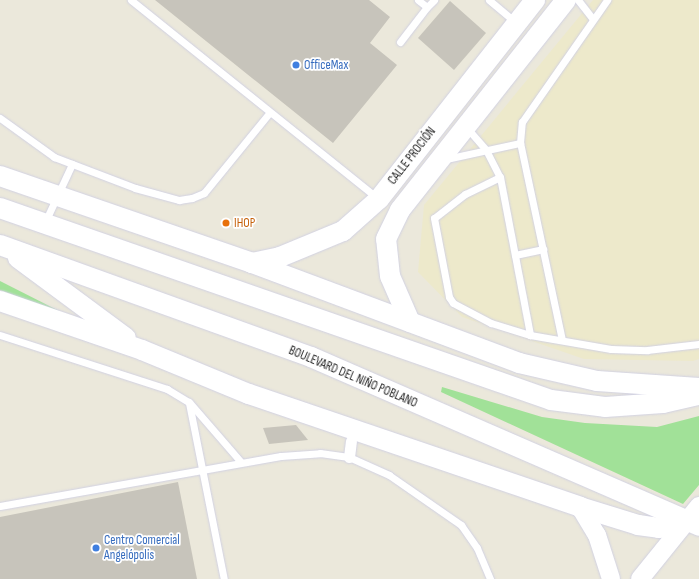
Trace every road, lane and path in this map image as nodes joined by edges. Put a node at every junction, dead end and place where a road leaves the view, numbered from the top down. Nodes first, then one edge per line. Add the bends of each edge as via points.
1 (131, 0) edge
2 (418, 0) edge
3 (434, 0) edge
4 (489, 0) edge
5 (535, 0) edge
6 (566, 0) edge
7 (578, 0) edge
8 (607, 0) edge
9 (427, 7) junction
10 (592, 18) junction
11 (517, 23) junction
12 (400, 42) dead end
13 (270, 112) junction
14 (0, 118) edge
15 (466, 127) junction
16 (520, 143) junction
17 (486, 150) junction
18 (439, 161) junction
19 (72, 164) junction
20 (0, 176) edge
21 (500, 177) junction
22 (55, 198) junction
23 (379, 200) junction
24 (0, 208) edge
25 (44, 224) junction
26 (0, 245) edge
27 (543, 249) junction
28 (515, 255) junction
29 (252, 263) junction
30 (0, 301) edge
31 (410, 322) junction
32 (0, 335) edge
33 (530, 335) junction
34 (562, 340) junction
35 (699, 344) edge
36 (142, 350) junction
37 (699, 388) edge
38 (699, 395) edge
39 (189, 402) junction
40 (351, 441) dead end
41 (349, 457) junction
42 (241, 462) junction
43 (203, 469) junction
44 (0, 506) edge
45 (699, 506) edge
46 (580, 507) junction
47 (693, 524) edge
48 (224, 579) edge
49 (490, 579) edge
50 (611, 579) edge
51 (640, 579) edge

1 - 13 lane
2 - 9 lane
3 - 9 lane
4 - 11 lane
5 - 11 main road, CALLE PROCIÓN
6 - 15 main road, CALLE PROCIÓN
7 - 10 lane
8 - 10 lane
9 - 12 lane
10 - 16 lane via 530,107 522,122
11 - 23 main road, CALLE PROCIÓN
13 - 19 lane via 204,192 192,198 179,200 135,188
13 - 23 lane
14 - 19 lane via 54,157
15 - 17 lane
15 - 18 main road, CALLE PROCIÓN
16 - 17 lane
16 - 27 lane
17 - 18 lane
17 - 21 lane
18 - 31 main road, CALLE PROCIÓN via 400,210 386,239 390,276
19 - 22 lane
20 - 22 main road
21 - 28 lane
21 - 33 lane via 465,194 438,212 433,224 449,297 454,303 491,323
22 - 25 lane
22 - 29 main road
23 - 29 main road, CALLE PROCIÓN via 343,231 280,258
24 - 25 main road
25 - 38 main road via 551,400 605,407 663,403
26 - 36 main road
26 - 47 main road, BOULEVARD DEL NIÑO POBLANO via 311,358
27 - 28 lane
27 - 34 lane
28 - 33 lane
29 - 31 main road
30 - 36 main road
31 - 37 main road via 520,363 597,381
32 - 39 lane via 167,389
33 - 34 lane
34 - 35 lane via 611,349 647,350
36 - 46 main road via 249,394
39 - 42 lane
39 - 43 lane
40 - 41 street
41 - 42 lane via 320,453
41 - 49 lane via 389,475 461,524 476,548
42 - 43 lane
43 - 44 lane
43 - 48 lane
45 - 47 street
46 - 47 main road via 638,525 659,528
46 - 50 street via 597,534
47 - 51 street

